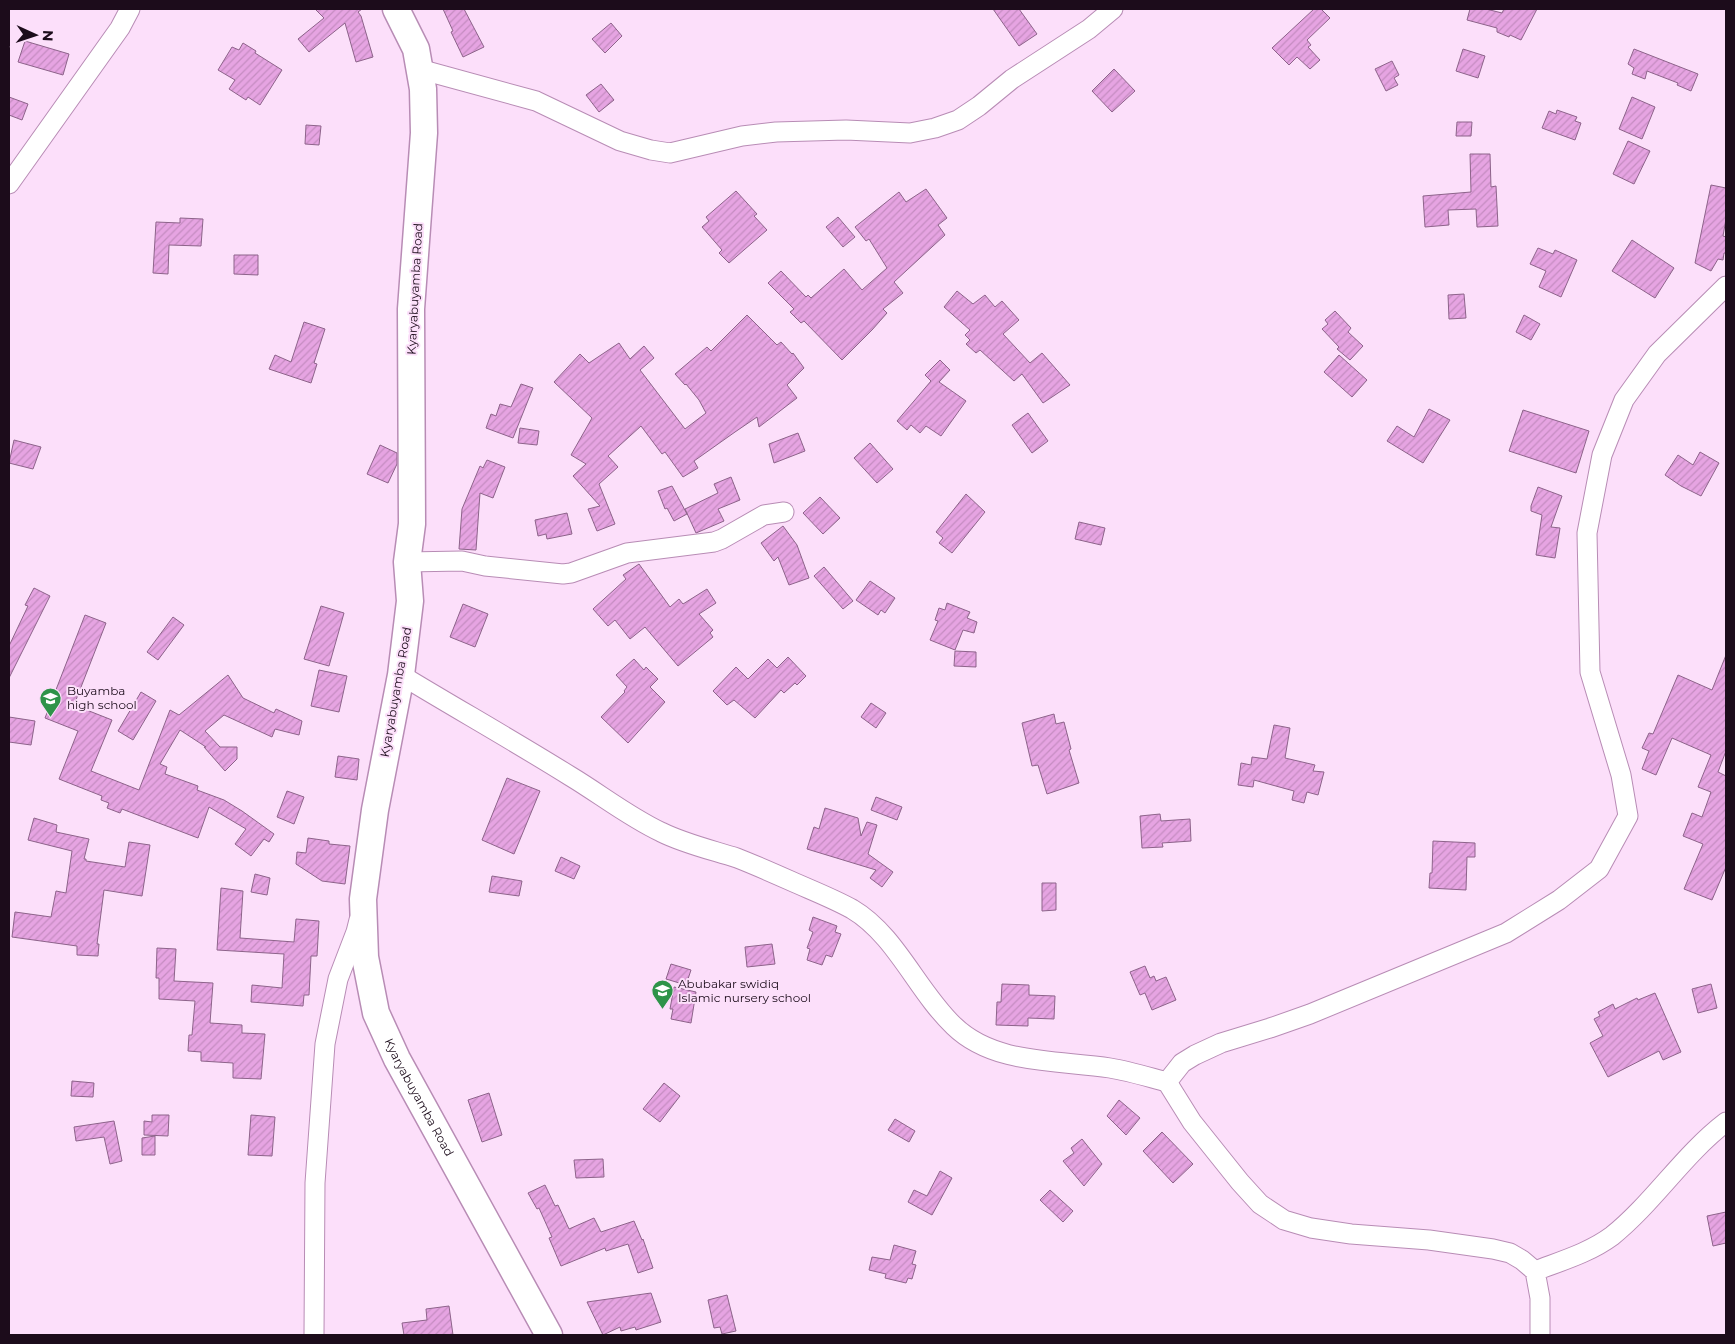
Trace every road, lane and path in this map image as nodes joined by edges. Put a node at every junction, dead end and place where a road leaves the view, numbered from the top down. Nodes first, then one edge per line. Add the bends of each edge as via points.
1 (130, 9) edge
2 (396, 9) edge
3 (1113, 9) edge
4 (419, 69) junction
5 (9, 184) edge
6 (1726, 286) edge
7 (784, 512) dead end
8 (408, 562) junction
9 (401, 675) junction
10 (363, 899) junction
11 (1167, 1082) junction
12 (1726, 1122) edge
13 (1535, 1271) junction
14 (314, 1335) edge
15 (549, 1335) edge
16 (1540, 1335) edge

1 - 5 street via 120,28
2 - 4 street, Kyaryabuyamba Road via 416,49
3 - 4 street via 958,120 910,132 776,132 677,151 660,151 620,141 536,101
4 - 8 street, Kyaryabuyamba Road via 424,133 411,310 412,524
6 - 11 street via 1657,354 1624,400 1602,455 1587,533 1590,672 1621,774 1628,816 1599,869 1560,900 1506,933 1310,1014 1221,1043 1182,1063
7 - 8 street via 764,515 714,542 627,553 571,573 462,561
8 - 9 street, Kyaryabuyamba Road via 410,601
9 - 10 street, Kyaryabuyamba Road via 375,810
9 - 11 street via 661,832 739,859 853,910 887,940 933,1004 975,1042 1006,1054 1110,1068
10 - 14 street via 356,932 338,979 325,1044 315,1183
10 - 15 street, Kyaryabuyamba Road via 365,957 376,1013 397,1059
11 - 13 street via 1192,1122 1240,1182 1260,1204 1284,1220 1351,1234 1493,1249 1510,1253
12 - 13 street via 1612,1236 1585,1252
13 - 16 street via 1540,1298

